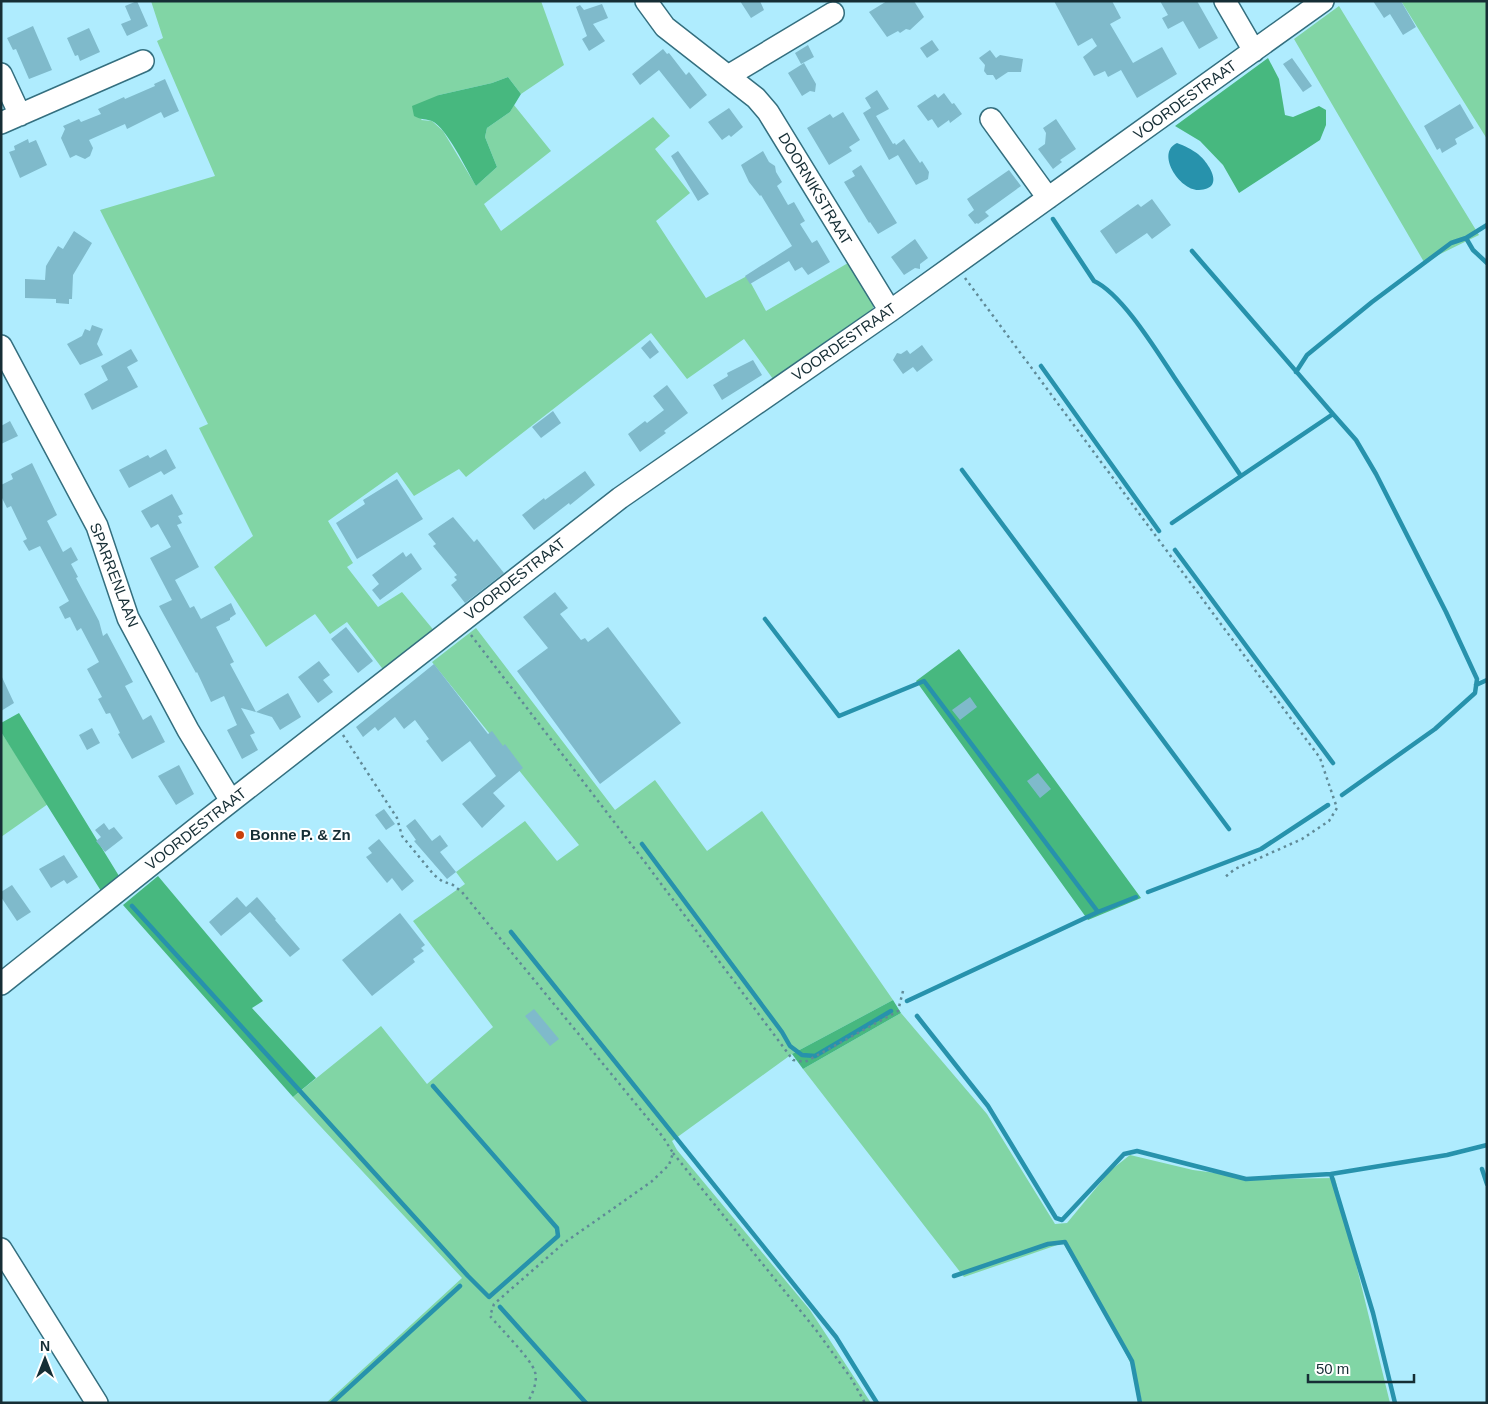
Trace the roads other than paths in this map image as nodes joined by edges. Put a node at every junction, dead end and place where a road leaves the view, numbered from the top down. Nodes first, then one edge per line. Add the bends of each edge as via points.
1 (646, 1) edge
2 (1225, 1) edge
3 (1323, 1) edge
4 (833, 13) dead end
5 (1254, 51) junction
6 (142, 61) dead end
7 (1, 74) edge
8 (728, 76) junction
9 (10, 119) edge
10 (992, 119) dead end
11 (1048, 198) junction
12 (890, 311) junction
13 (1, 346) edge
14 (231, 802) junction
15 (1, 984) edge
16 (1, 1249) edge
17 (97, 1403) edge

1 - 8 street, DOORNIKSTRAAT via 665,26
2 - 5 street
3 - 5 street, VOORDESTRAAT
4 - 8 street
5 - 11 street, VOORDESTRAAT
6 - 9 street
7 - 9 street
8 - 12 street, DOORNIKSTRAAT via 768,112
10 - 11 street
11 - 12 street, VOORDESTRAAT
12 - 14 street, VOORDESTRAAT via 620,498
13 - 14 street, SPARRENLAAN via 97,526 128,618
14 - 15 street, VOORDESTRAAT
16 - 17 street

